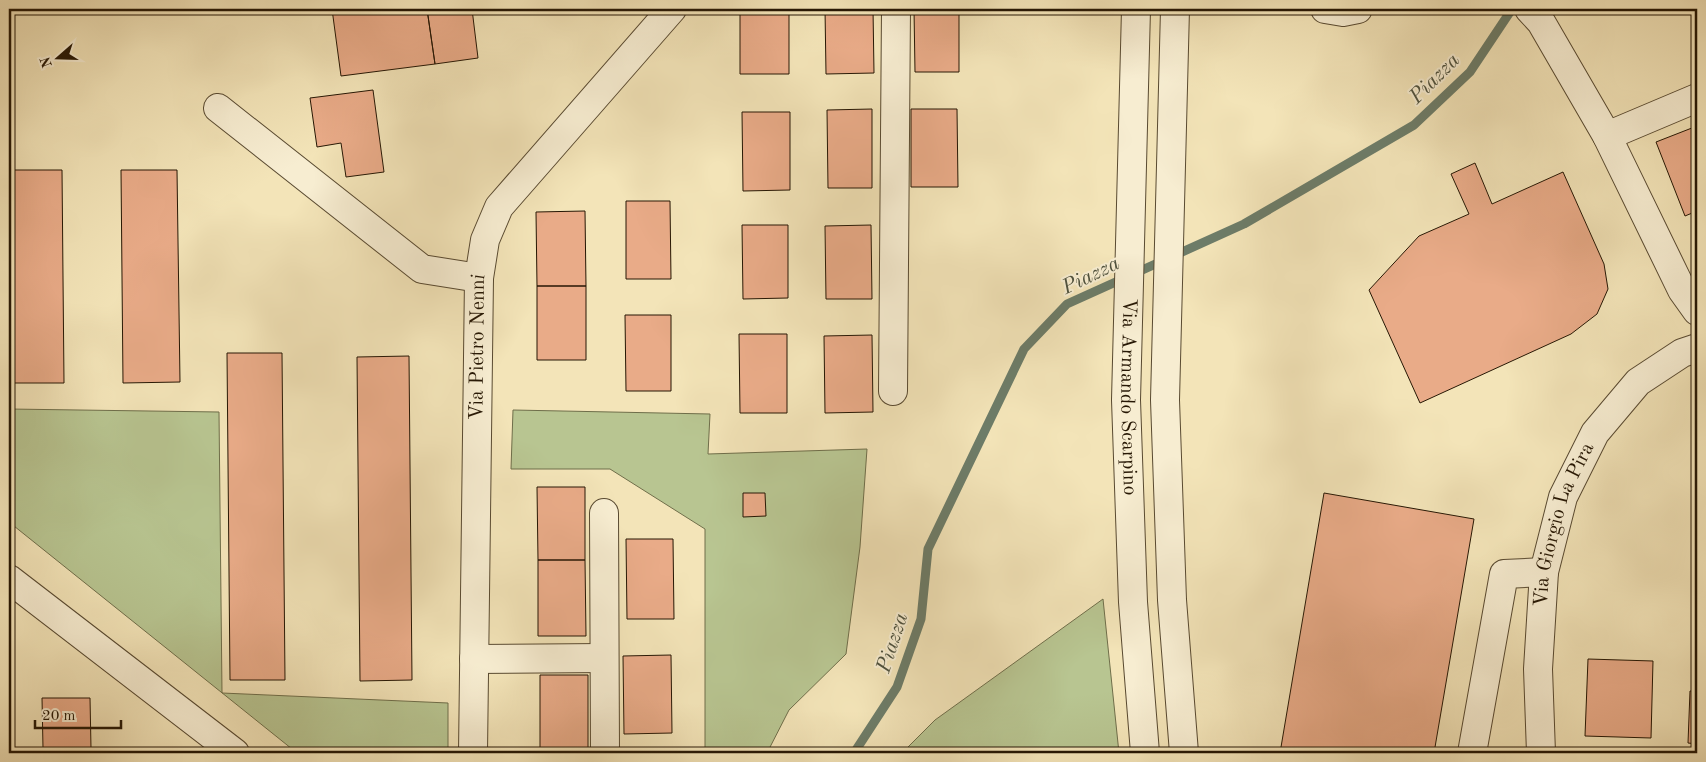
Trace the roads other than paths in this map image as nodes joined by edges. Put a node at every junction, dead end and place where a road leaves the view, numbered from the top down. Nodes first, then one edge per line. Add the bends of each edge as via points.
1 (672, 9) edge
2 (896, 9) edge
3 (1136, 9) edge
4 (1175, 9) edge
5 (1325, 9) edge
6 (1358, 9) edge
7 (1529, 9) edge
8 (1697, 98) edge
9 (218, 108) dead end
10 (1607, 136) junction
11 (479, 278) junction
12 (1697, 312) edge
13 (1697, 348) edge
14 (894, 391) dead end
15 (604, 513) dead end
16 (1544, 572) junction
17 (9, 579) edge
18 (604, 658) junction
19 (474, 659) junction
20 (211, 744) edge
21 (235, 753) edge
22 (473, 753) edge
23 (605, 753) edge
24 (1145, 753) edge
25 (1184, 753) edge
26 (1472, 753) edge
27 (1541, 753) edge

1 - 11 street, Via Pietro Nenni via 498,207 485,240
2 - 14 street
3 - 24 street, Via Armando Scarpino via 1126,400 1133,602
4 - 25 street, Via Armando Scarpino via 1165,400 1171,590
5 - 6 street via 1343,12
7 - 10 street via 1541,22
8 - 10 street
9 - 11 street via 422,269
10 - 12 street via 1682,290
11 - 19 street, Via Pietro Nenni
13 - 16 street, Via Giorgio La Pira via 1682,353 1638,382 1595,433 1563,496
15 - 18 street
16 - 26 street via 1504,574
16 - 27 street, Via Giorgio La Pira via 1538,669
17 - 20 street
18 - 19 street
18 - 23 street
19 - 22 street, Via Pietro Nenni
20 - 21 street

